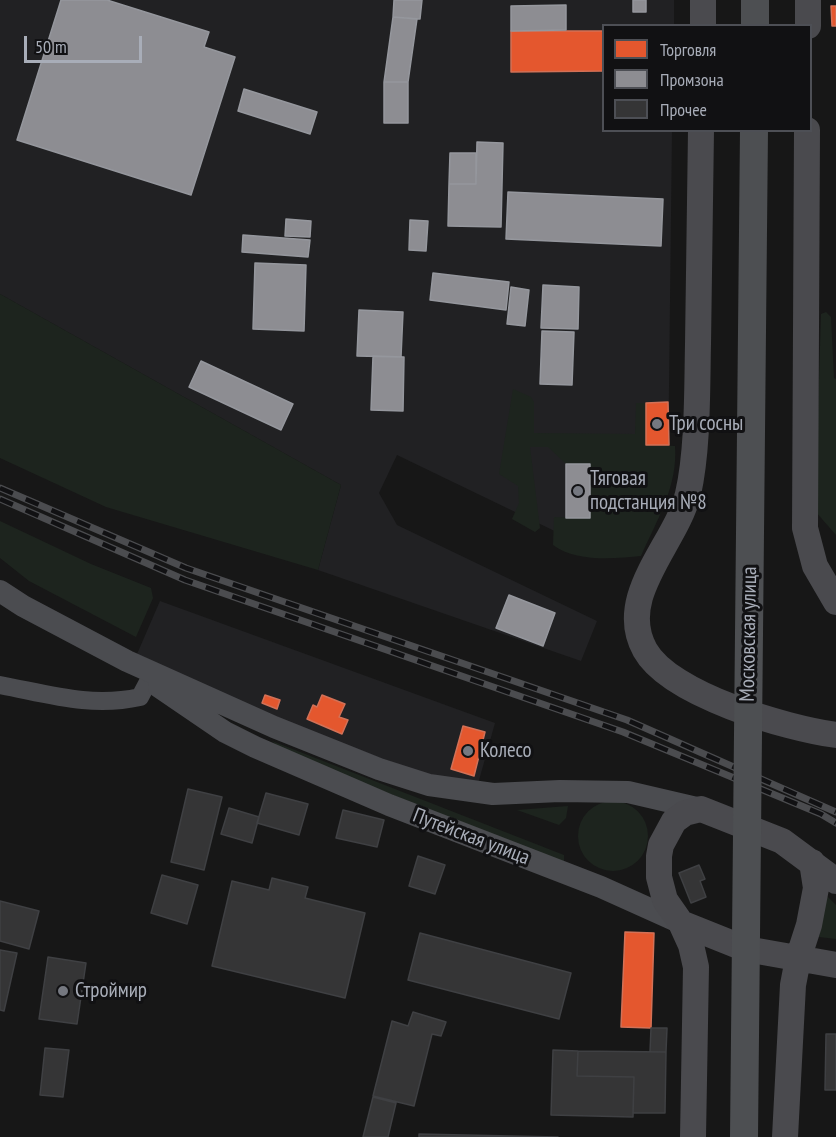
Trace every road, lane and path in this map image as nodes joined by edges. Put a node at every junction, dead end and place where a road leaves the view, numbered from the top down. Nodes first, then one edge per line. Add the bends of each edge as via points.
1 (703, 0) edge
2 (755, 0) edge
3 (808, 0) edge
4 (703, 24) edge
5 (755, 24) edge
6 (808, 24) edge
7 (701, 132) edge
8 (754, 132) edge
9 (807, 132) edge
10 (0, 591) edge
11 (836, 602) edge
12 (127, 661) junction
13 (149, 680) junction
14 (0, 685) edge
15 (831, 733) edge
16 (701, 808) junction
17 (812, 862) junction
18 (836, 881) edge
19 (681, 923) junction
20 (798, 959) junction
21 (836, 965) edge
22 (693, 1137) edge
23 (744, 1137) edge
24 (785, 1137) edge

1 - 4 main road
2 - 5 main road
3 - 6 main road
7 - 15 main road via 692,466 679,521 643,589 638,629 644,649 656,666 674,680 754,716
8 - 23 main road, Московская улица, bridge
9 - 11 main road via 805,528 815,566
10 - 12 street, Путейская улица
12 - 13 street, Путейская улица
12 - 16 street, Путейская улица via 273,728 429,785 493,794 628,792
13 - 14 street via 140,697 121,701 90,702
13 - 19 street, Путейская улица via 225,732 255,747 389,806 601,887
16 - 17 main road, Путейская улица via 782,841
16 - 19 main road via 674,821 659,856 659,877 666,900
17 - 18 main road, Путейская улица
17 - 20 main road via 816,888
19 - 20 main road, Путейская улица via 746,949
19 - 22 main road via 696,967
20 - 21 main road, Путейская улица
20 - 24 main road via 793,985

